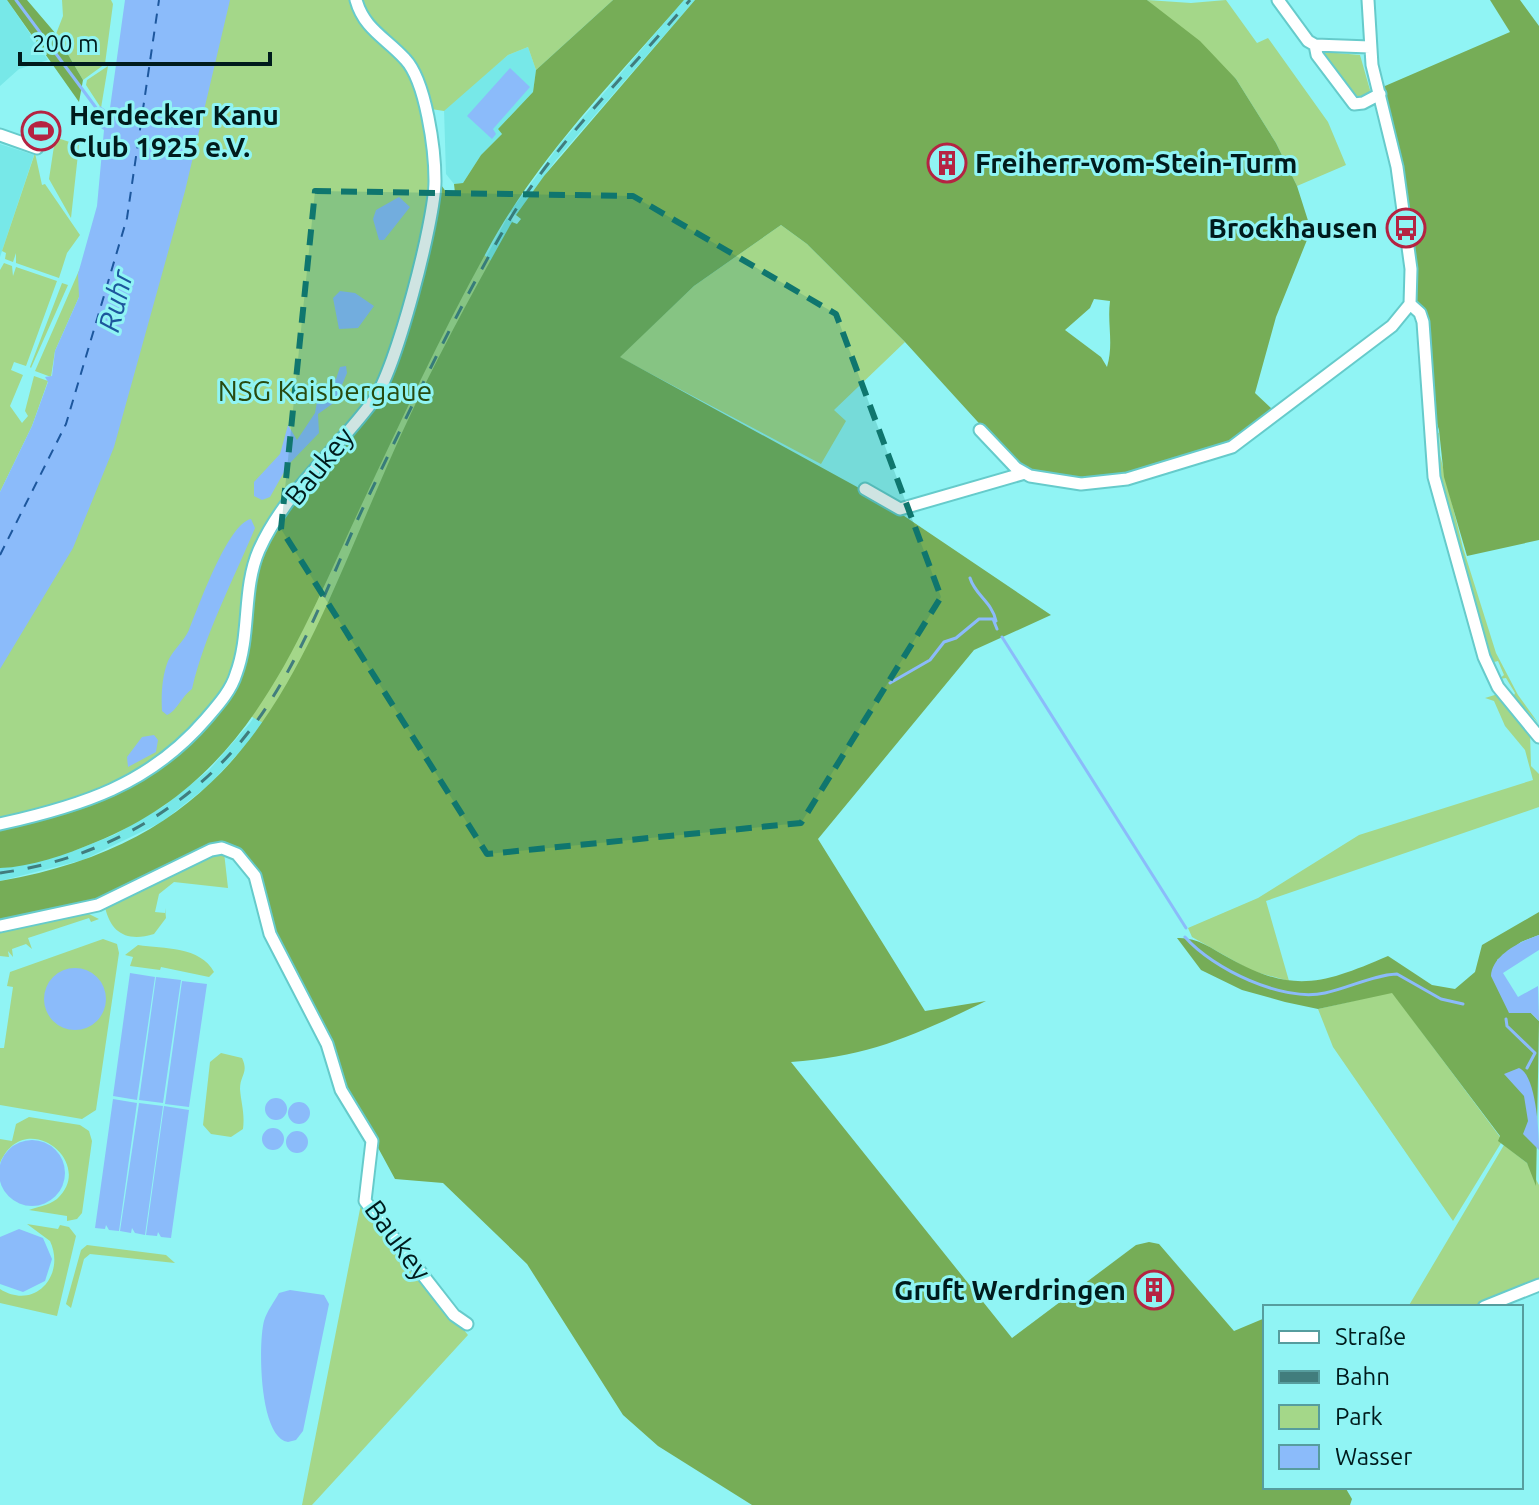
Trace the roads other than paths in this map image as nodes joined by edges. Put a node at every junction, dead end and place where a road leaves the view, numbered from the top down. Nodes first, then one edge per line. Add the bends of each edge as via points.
1 (356, 0) edge
2 (1278, 0) edge
3 (1368, 0) edge
4 (1315, 45) junction
5 (1370, 47) junction
6 (1380, 94) junction
7 (0, 135) edge
8 (37, 148) dead end
9 (1410, 304) junction
10 (980, 430) dead end
11 (1025, 473) junction
12 (865, 489) dead end
13 (1539, 737) edge
14 (0, 824) edge
15 (0, 926) edge
16 (1539, 1285) edge
17 (1489, 1305) edge
18 (467, 1324) dead end

1 - 14 street, Baukey via 372,31 417,76 435,177 426,238 386,375 374,399 294,493 260,546 236,677 206,719 180,746 129,783 72,808
2 - 4 street
3 - 5 street
4 - 5 street
4 - 6 street via 1354,104
5 - 6 street
6 - 9 street via 1404,211
7 - 8 street
9 - 11 street via 1392,326 1232,447 1153,473 1101,483 1063,483
9 - 13 street via 1423,322 1434,477 1484,657 1504,695
10 - 11 street
11 - 12 street via 900,509
15 - 18 street, Baukey via 98,905 211,850 237,854 255,876 270,934 327,1044 341,1090 372,1141 365,1201 454,1315
16 - 17 street

